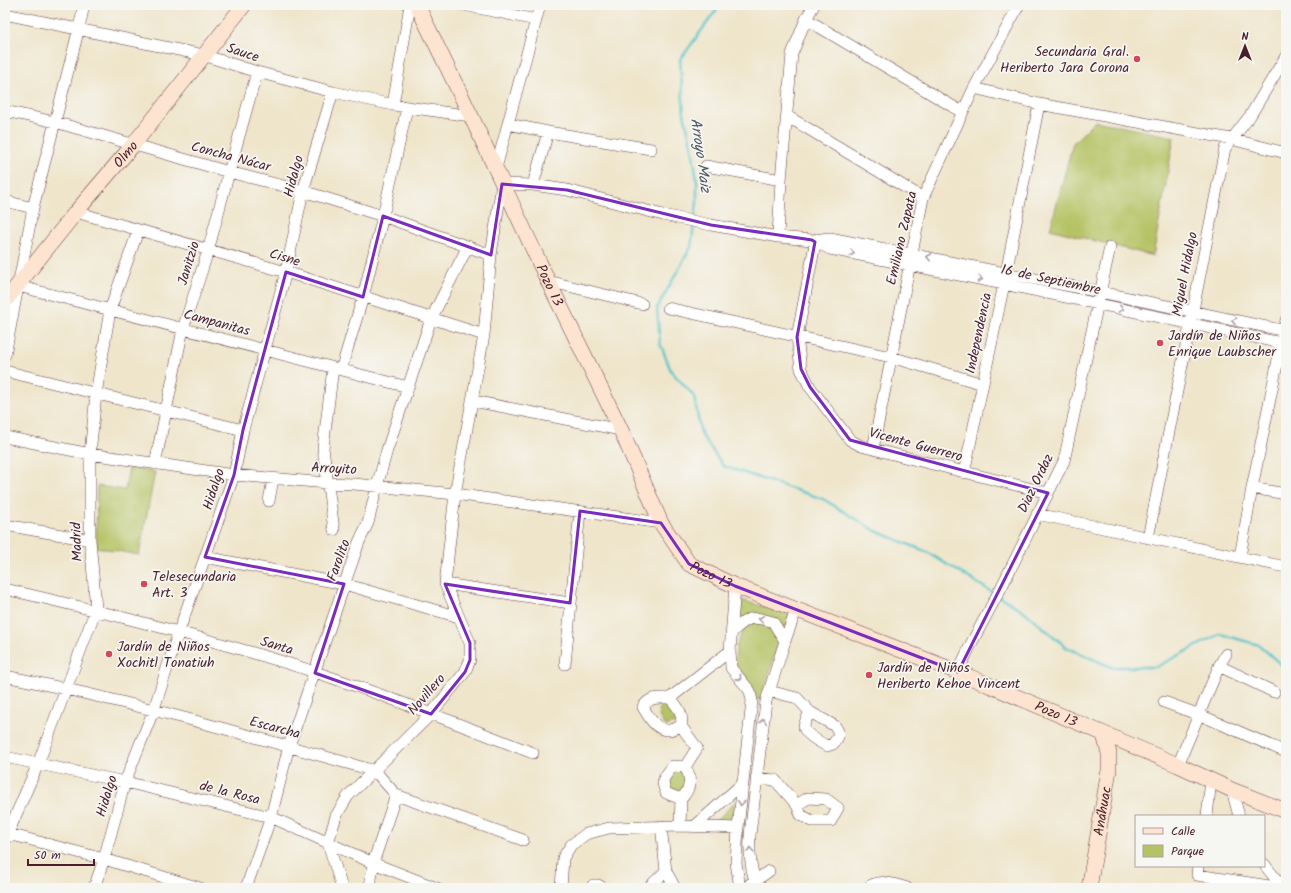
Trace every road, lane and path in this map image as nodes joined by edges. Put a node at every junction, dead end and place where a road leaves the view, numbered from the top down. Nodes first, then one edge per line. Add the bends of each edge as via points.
1 (84, 5) edge
2 (244, 5) edge
3 (410, 5) edge
4 (418, 5) edge
5 (464, 5) edge
6 (540, 5) edge
7 (814, 5) edge
8 (1019, 5) edge
9 (5, 14) edge
10 (806, 19) junction
11 (536, 20) junction
12 (79, 28) junction
13 (204, 54) junction
14 (1286, 56) edge
15 (256, 72) junction
16 (974, 88) junction
17 (333, 92) junction
18 (1040, 104) junction
19 (393, 105) junction
20 (407, 108) junction
21 (5, 112) edge
22 (962, 112) junction
23 (471, 116) junction
24 (787, 116) junction
25 (55, 122) junction
26 (508, 124) junction
27 (548, 132) junction
28 (1231, 139) junction
29 (133, 145) junction
30 (651, 149) dead end
31 (1286, 153) edge
32 (706, 166) dead end
33 (496, 168) junction
34 (229, 172) junction
35 (781, 180) junction
36 (502, 184) junction
37 (532, 185) junction
38 (303, 191) junction
39 (923, 198) junction
40 (5, 202) edge
41 (33, 208) junction
42 (76, 212) junction
43 (383, 216) junction
44 (138, 231) junction
45 (778, 236) junction
46 (814, 240) junction
47 (468, 246) junction
48 (1110, 247) dead end
49 (208, 250) junction
50 (911, 253) junction
51 (491, 255) junction
52 (909, 264) junction
53 (286, 272) junction
54 (1006, 272) junction
55 (548, 281) junction
56 (1004, 284) junction
57 (18, 286) junction
58 (1100, 292) junction
59 (363, 297) junction
60 (5, 301) edge
61 (642, 304) dead end
62 (1098, 304) junction
63 (668, 308) dead end
64 (110, 310) junction
65 (1192, 312) junction
66 (431, 319) junction
67 (1286, 320) edge
68 (1190, 324) junction
69 (183, 329) junction
70 (1285, 331) edge
71 (484, 335) junction
72 (797, 337) junction
73 (1283, 343) edge
74 (264, 350) junction
75 (5, 355) edge
76 (891, 357) junction
77 (337, 369) junction
78 (5, 371) edge
79 (983, 384) junction
80 (408, 387) junction
81 (96, 394) junction
82 (473, 401) junction
83 (167, 410) junction
84 (243, 430) junction
85 (621, 430) junction
86 (5, 437) edge
87 (873, 449) junction
88 (90, 454) junction
89 (155, 464) junction
90 (964, 473) junction
91 (234, 475) junction
92 (272, 479) junction
93 (327, 483) junction
94 (377, 486) junction
95 (1252, 488) junction
96 (1048, 493) junction
97 (455, 494) junction
98 (1286, 494) edge
99 (269, 501) dead end
100 (580, 511) junction
101 (1037, 514) junction
102 (662, 523) junction
103 (5, 524) edge
104 (334, 530) dead end
105 (1148, 538) junction
106 (90, 540) junction
107 (205, 557) junction
108 (1240, 557) junction
109 (1286, 567) edge
110 (344, 584) junction
111 (444, 584) junction
112 (735, 586) junction
113 (5, 589) edge
114 (570, 603) junction
115 (96, 609) junction
116 (796, 610) junction
117 (458, 617) junction
118 (180, 631) junction
119 (732, 632) junction
120 (784, 641) junction
121 (730, 652) junction
122 (1226, 654) dead end
123 (565, 664) dead end
124 (1219, 666) junction
125 (315, 672) junction
126 (958, 672) junction
127 (5, 676) edge
128 (66, 688) junction
129 (1274, 692) dead end
130 (768, 696) junction
131 (670, 698) junction
132 (752, 701) junction
133 (1164, 702) dead end
134 (154, 709) junction
135 (810, 712) dead end
136 (431, 714) junction
137 (1200, 715) junction
138 (682, 726) junction
139 (1104, 734) junction
140 (289, 746) junction
141 (1286, 752) edge
142 (534, 753) dead end
143 (5, 757) edge
144 (38, 764) junction
145 (1178, 765) junction
146 (685, 767) junction
147 (374, 771) junction
148 (756, 778) junction
149 (1211, 780) junction
150 (125, 782) junction
151 (743, 783) junction
152 (1232, 790) junction
153 (396, 795) junction
154 (682, 798) junction
155 (797, 805) dead end
156 (1286, 810) edge
157 (1207, 815) edge
158 (1239, 815) edge
159 (271, 817) junction
160 (661, 826) junction
161 (680, 826) junction
162 (696, 826) junction
163 (738, 828) junction
164 (6, 836) edge
165 (522, 840) dead end
166 (328, 843) junction
167 (104, 859) junction
168 (373, 863) junction
169 (1265, 865) edge
170 (666, 871) junction
171 (769, 871) dead end
172 (1198, 871) edge
173 (1272, 875) junction
174 (1286, 881) edge
175 (756, 885) edge
176 (94, 888) edge
177 (200, 888) edge
178 (246, 888) edge
179 (342, 888) edge
180 (370, 888) edge
181 (437, 888) edge
182 (562, 888) edge
183 (591, 888) edge
184 (603, 888) edge
185 (648, 888) edge
186 (675, 888) edge
187 (740, 888) edge
188 (867, 888) edge
189 (907, 888) edge
190 (1089, 888) edge
191 (1283, 888) edge

1 - 12 street
2 - 13 main road, Olmo
3 - 19 street
4 - 23 main road, Pozo 13
5 - 11 street
6 - 11 street
7 - 10 street
8 - 16 street, Emiliano Zapata
9 - 12 street, Sauce
10 - 22 street
10 - 24 street via 792,54
11 - 26 street
12 - 13 street, Sauce
12 - 25 street
13 - 15 street, Sauce
13 - 29 main road, Olmo
14 - 28 street, Miguel Hidalgo via 1250,116
15 - 17 street, Sauce
15 - 34 street, Janitzio
16 - 18 street
16 - 22 street, Emiliano Zapata
17 - 19 street, Sauce
17 - 38 street, Hidalgo
18 - 28 street
18 - 54 street, Independencia
19 - 20 street, Sauce
20 - 23 street, Sauce
20 - 43 street
21 - 25 street, Concha Nácar
22 - 39 street, Emiliano Zapata
23 - 33 main road, Pozo 13
24 - 35 street
24 - 39 street
25 - 29 street, Concha Nácar
25 - 41 street
26 - 27 street
26 - 33 street
27 - 30 street
27 - 37 street
28 - 31 street
28 - 65 street, Miguel Hidalgo via 1225,148
29 - 34 street, Concha Nácar
29 - 42 main road, Olmo
32 - 35 street
33 - 36 main road, Pozo 13
34 - 38 street, Concha Nácar
34 - 49 street, Janitzio
35 - 45 street
36 - 37 street, 16 de Septiembre
36 - 51 street, Novillero
36 - 55 main road, Pozo 13
37 - 45 street, 16 de Septiembre via 567,190 710,226
38 - 43 street, Concha Nácar
38 - 53 street, Hidalgo
39 - 50 street, Emiliano Zapata
40 - 41 street
41 - 57 street
42 - 44 street, Cisne
42 - 57 main road, Olmo
43 - 47 street, Concha Nácar
43 - 59 street
44 - 49 street, Cisne
44 - 64 street, Madrid
45 - 46 street, 16 de Septiembre
46 - 50 street, 16 de Septiembre via 830,238
46 -> 52 street, 16 de Septiembre via 830,249
46 - 72 street, Vicente Guerrero
47 - 51 street, Concha Nácar
47 - 66 street, Farolito
48 - 58 street, Diaz Ordaz
49 - 53 street, Cisne
49 - 69 street, Janitzio
50 - 52 street, Emiliano Zapata
54 -> 50 street, 16 de Septiembre
51 - 71 street, Novillero
52 -> 56 street, 16 de Septiembre
52 - 76 street, Emiliano Zapata
53 - 59 street, Cisne
53 - 74 street, Hidalgo
54 - 56 street, Independencia
54 - 58 street, 16 de Septiembre
55 - 61 street
55 - 85 main road, Pozo 13
56 - 62 street, 16 de Septiembre
56 - 79 street, Independencia
57 - 60 main road, Olmo
57 - 64 street, Campanitas
57 - 75 street
58 - 62 street, Diaz Ordaz
58 - 65 street, 16 de Septiembre
59 - 66 street, Cisne
59 - 77 street
62 -> 68 street, 16 de Septiembre
62 - 96 street, Diaz Ordaz via 1064,461
63 - 72 street
64 - 69 street, Campanitas
64 - 81 street, Madrid
65 - 68 street, Miguel Hidalgo
70 -> 65 street, 16 de Septiembre
66 - 71 street, Cisne
66 - 80 street, Farolito
67 - 70 street
68 - 73 street, 16 de Septiembre
68 - 105 street, Miguel Hidalgo
69 - 74 street, Campanitas
69 - 83 street, Janitzio
70 - 73 street
71 - 82 street, Novillero
72 - 76 street
72 - 87 street, Vicente Guerrero via 801,369 810,387 850,440
73 - 95 street
74 - 77 street, Campanitas
74 - 84 street, Hidalgo
76 - 79 street
76 - 87 street, Emiliano Zapata
77 - 80 street, Campanitas
77 - 93 street via 323,448
78 - 81 street
79 - 90 street, Independencia
80 - 94 street, Farolito
81 - 83 street
81 - 88 street, Madrid
82 - 85 street
82 - 97 street, Novillero
83 - 84 street
83 - 89 street, Janitzio
84 - 91 street, Hidalgo
85 - 102 main road, Pozo 13
86 - 88 street, Arroyito
87 - 90 street, Vicente Guerrero
88 - 89 street, Arroyito
88 - 106 street, Madrid
89 - 91 street, Arroyito
90 - 96 street, Vicente Guerrero
91 - 92 street, Arroyito
91 - 107 street, Hidalgo
92 - 93 street, Arroyito
92 - 99 street
93 - 94 street, Arroyito
93 - 104 street
94 - 97 street, Arroyito
94 - 110 street, Farolito via 368,523
95 - 98 street
95 - 108 street
96 - 101 street, Diaz Ordaz
97 - 100 street, Arroyito
97 - 111 street, Novillero
100 - 102 street, Arroyito
100 - 114 street
101 - 105 street
101 - 126 street, Diaz Ordaz
102 - 112 main road, Pozo 13 via 689,564
103 - 106 street
105 - 108 street
106 - 115 street, Madrid
107 - 110 street
107 - 118 street, Hidalgo
108 - 109 street
110 - 117 street
110 - 125 street, Farolito
111 - 114 street
111 - 117 street, Novillero
112 - 116 main road, Pozo 13
112 - 119 street
113 - 115 street, Santa
114 - 123 street
115 - 118 street, Santa
115 - 128 street, Madrid
116 - 120 street
116 - 126 main road, Pozo 13
117 - 136 street, Novillero via 470,643 470,660 465,672
118 - 125 street, Santa
118 - 134 street, Hidalgo
120 -> 119 street via 773,622 760,617 745,620
119 - 121 street
120 - 130 street
121 - 131 street
121 -> 132 street via 731,668 750,691
122 - 124 street
124 - 129 street
124 - 137 street
125 - 136 street, Santa
125 - 140 street, Farolito
126 - 139 main road, Pozo 13
127 - 128 street, Escarcha
128 - 134 street, Escarcha
128 - 144 street, Madrid
130 - 132 street via 758,702
130 - 135 street via 797,698
148 -> 130 street
131 - 138 street via 678,707 683,719
131 - 138 street via 647,701 643,707 659,728 669,730
132 - 151 street
133 - 137 street
134 - 140 street, Escarcha
134 - 150 street, Hidalgo
136 - 142 street, Santa
136 - 147 street, Novillero
137 - 141 street
137 - 145 street
138 - 146 street via 697,748
139 - 145 main road, Pozo 13
139 - 190 main road, Anáhuac via 1109,753 1108,770
140 - 147 street, Escarcha
140 - 159 street, Farolito
143 - 144 street, de la Rosa
144 - 150 street, de la Rosa
144 - 164 street, Madrid
145 - 149 main road, Pozo 13
146 - 154 street via 690,774 689,788
146 - 154 street via 673,766 662,782 666,793
147 - 153 street
147 - 166 street, Novillero via 348,796 336,816
148 - 155 street via 775,780
175 -> 148 street via 751,868 750,850
149 - 152 main road, Pozo 13
149 - 157 street
150 - 159 street, de la Rosa
150 - 167 street, Hidalgo
151 - 162 street
151 -> 163 street
152 - 156 main road, Pozo 13
152 - 158 street
153 - 165 street
153 - 168 street
154 - 161 street
159 - 166 street, de la Rosa
159 - 178 street, Farolito
160 - 161 street
160 - 170 street
160 - 182 street via 609,828 586,834 571,845 563,858
161 - 162 street
162 - 163 street
163 - 187 street via 736,863
164 - 167 street
166 - 168 street, de la Rosa
166 - 179 street
167 - 176 street, Hidalgo
167 - 177 street
168 - 180 street
168 - 181 street, de la Rosa
169 - 173 street
170 - 185 street
170 - 186 street
171 - 175 street
172 - 191 street
173 - 174 street
173 - 191 street
175 - 187 street
183 - 184 street via 598,885
188 - 189 street via 873,883 891,883

